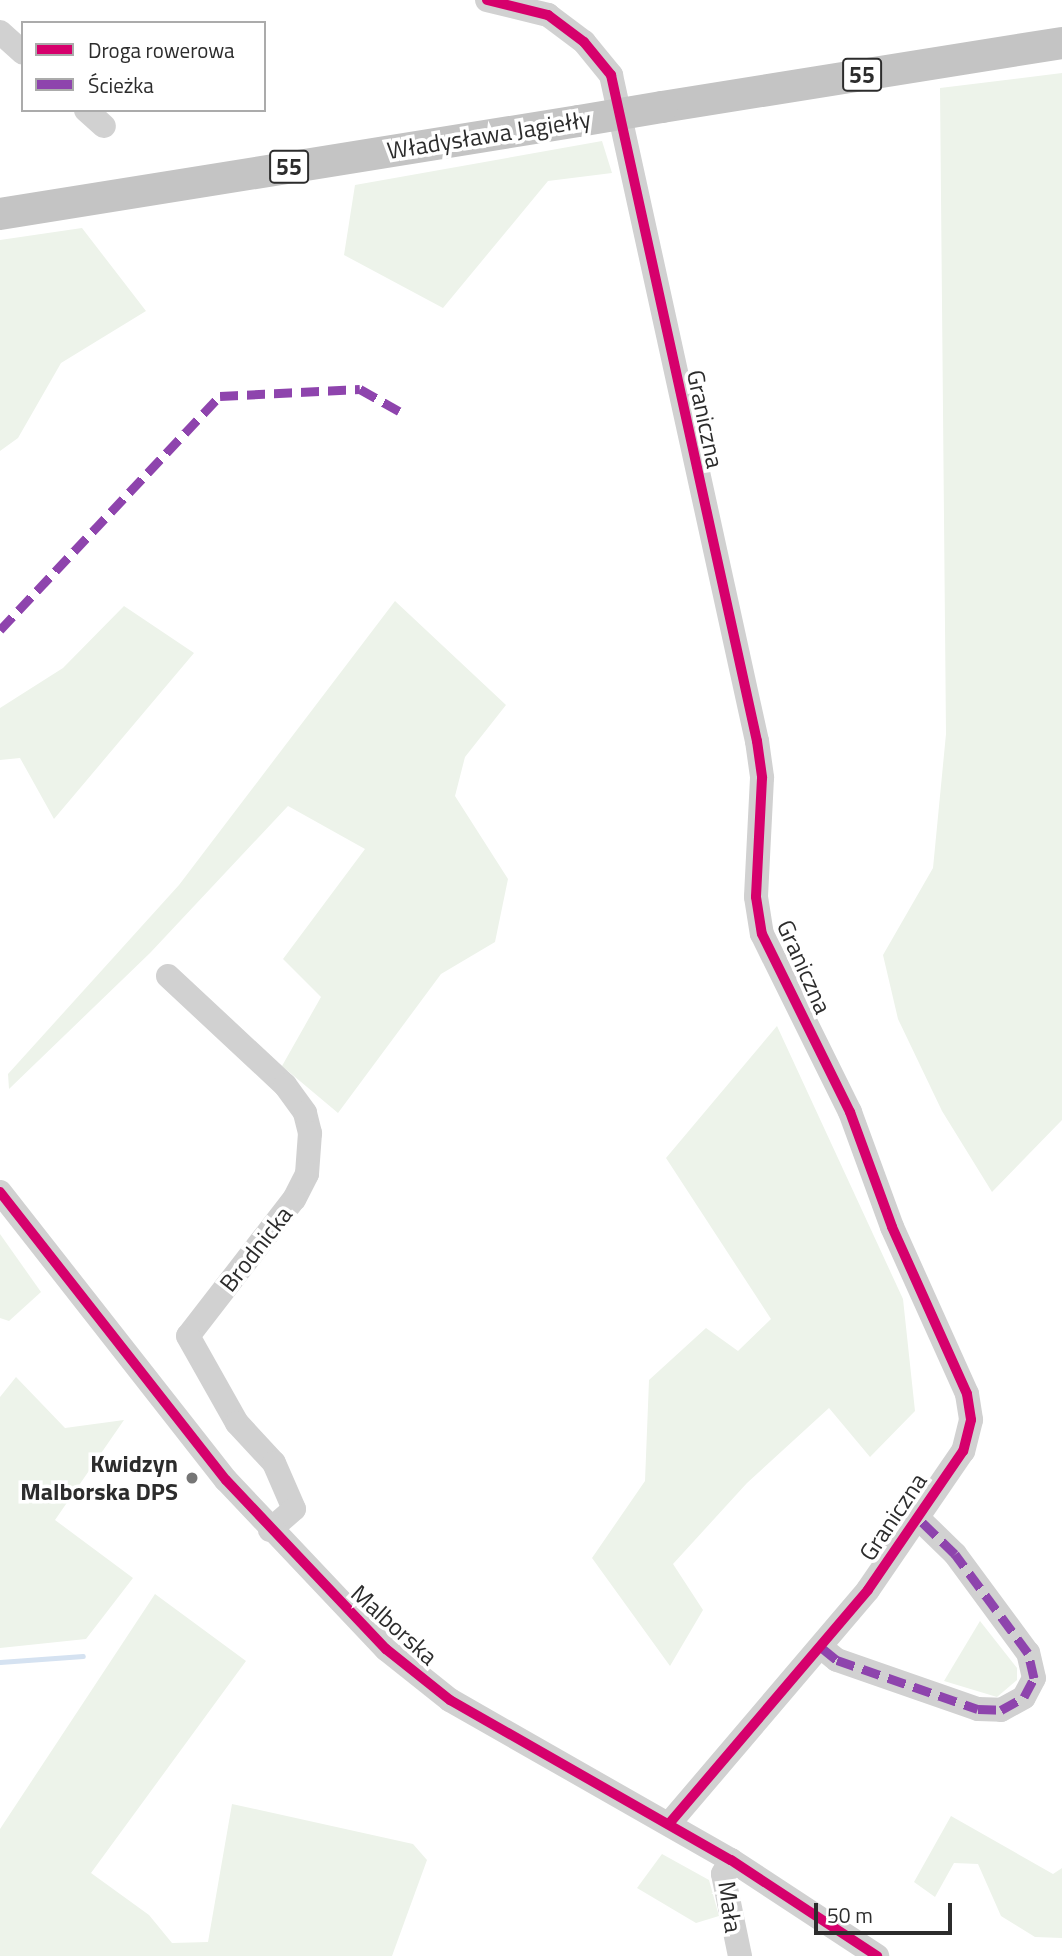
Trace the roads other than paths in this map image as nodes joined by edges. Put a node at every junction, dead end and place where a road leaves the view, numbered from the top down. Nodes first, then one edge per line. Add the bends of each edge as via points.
1 (487, 0) edge
2 (0, 33) edge
3 (1062, 43) edge
4 (21, 51) edge
5 (0, 214) edge
6 (168, 976) dead end
7 (0, 1192) edge
8 (918, 1518) junction
9 (270, 1530) junction
10 (822, 1648) junction
11 (669, 1824) junction
12 (730, 1860) junction
13 (740, 1956) edge
14 (877, 1956) edge

1 - 8 street, Graniczna via 528,7 570,29 602,62 619,99 757,741 762,778 756,897 762,934 850,1111 892,1227 967,1394 971,1420 963,1451
2 - 4 street
3 - 5 main road, Władysława Jagiełły / 55, bridge
6 - 9 street, Brodnicka via 285,1085 305,1114 310,1133 307,1174 294,1199 188,1336 237,1423 274,1463 294,1509
7 - 9 street, Malborska via 121,1352
8 - 10 street, Graniczna
8 - 10 street via 955,1554 1028,1653 1034,1678 1024,1697 1001,1710 978,1709 837,1660
9 - 11 street, Malborska via 346,1613 450,1700
10 - 11 street, Graniczna
11 - 12 street, Malborska
12 - 13 street, Mała via 723,1874
12 - 14 street, Malborska

